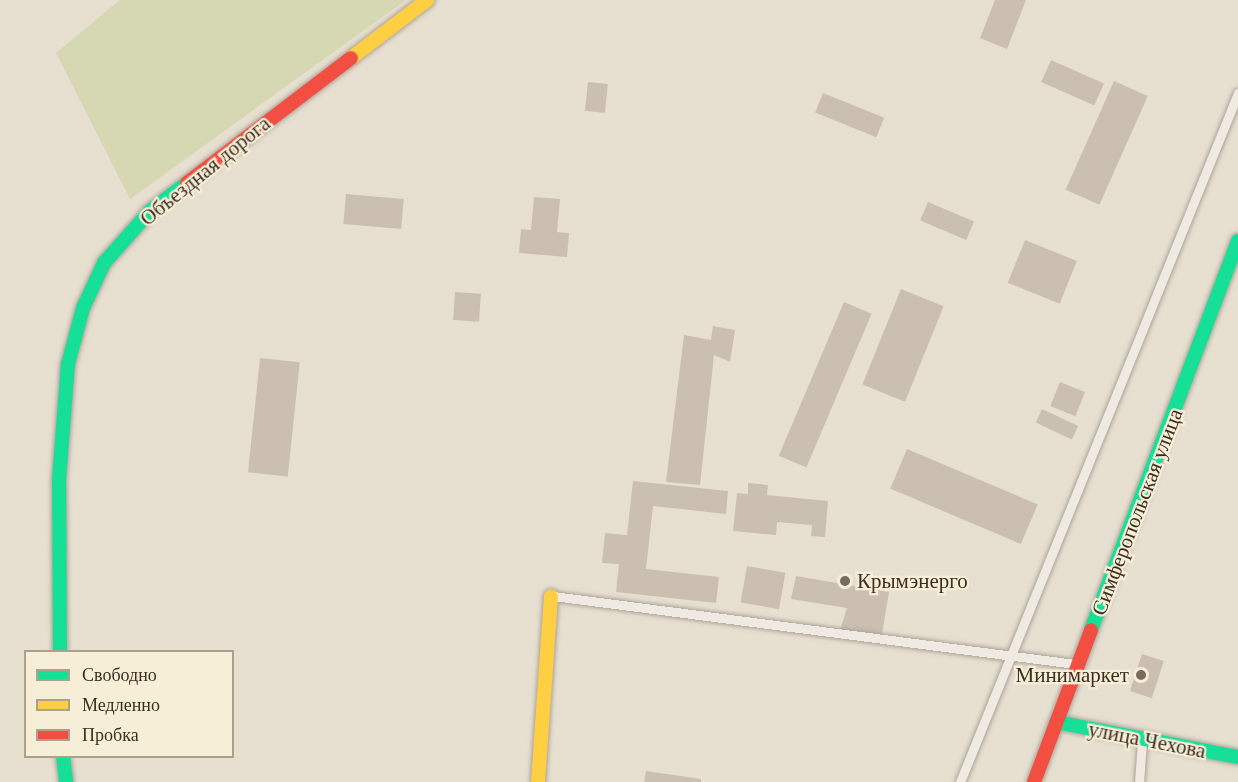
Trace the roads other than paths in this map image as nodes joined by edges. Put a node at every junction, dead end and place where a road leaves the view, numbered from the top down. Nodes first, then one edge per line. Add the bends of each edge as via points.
1 (428, 0) edge
2 (1238, 93) edge
3 (1238, 241) edge
4 (551, 596) joint
5 (60, 650) edge
6 (1012, 653) junction
7 (1078, 664) junction
8 (1056, 722) junction
9 (1142, 739) junction
10 (1238, 757) edge
11 (63, 758) edge
12 (66, 782) edge
13 (538, 782) edge
14 (960, 782) edge
15 (1034, 782) edge
16 (1139, 782) edge

1 - 5 main road, Объездная дорога via 150,211 104,263 83,308 68,364 59,480
2 - 6 lane
3 - 7 main road, Симферопольская улица
4 - 6 lane via 808,632
4 - 13 main road
6 - 7 lane
6 - 14 lane
7 - 8 main road, Симферопольская улица
8 - 9 main road, улица Чехова
8 - 15 main road, Симферопольская улица
9 - 10 main road, улица Чехова
9 - 16 lane
11 - 12 main road

